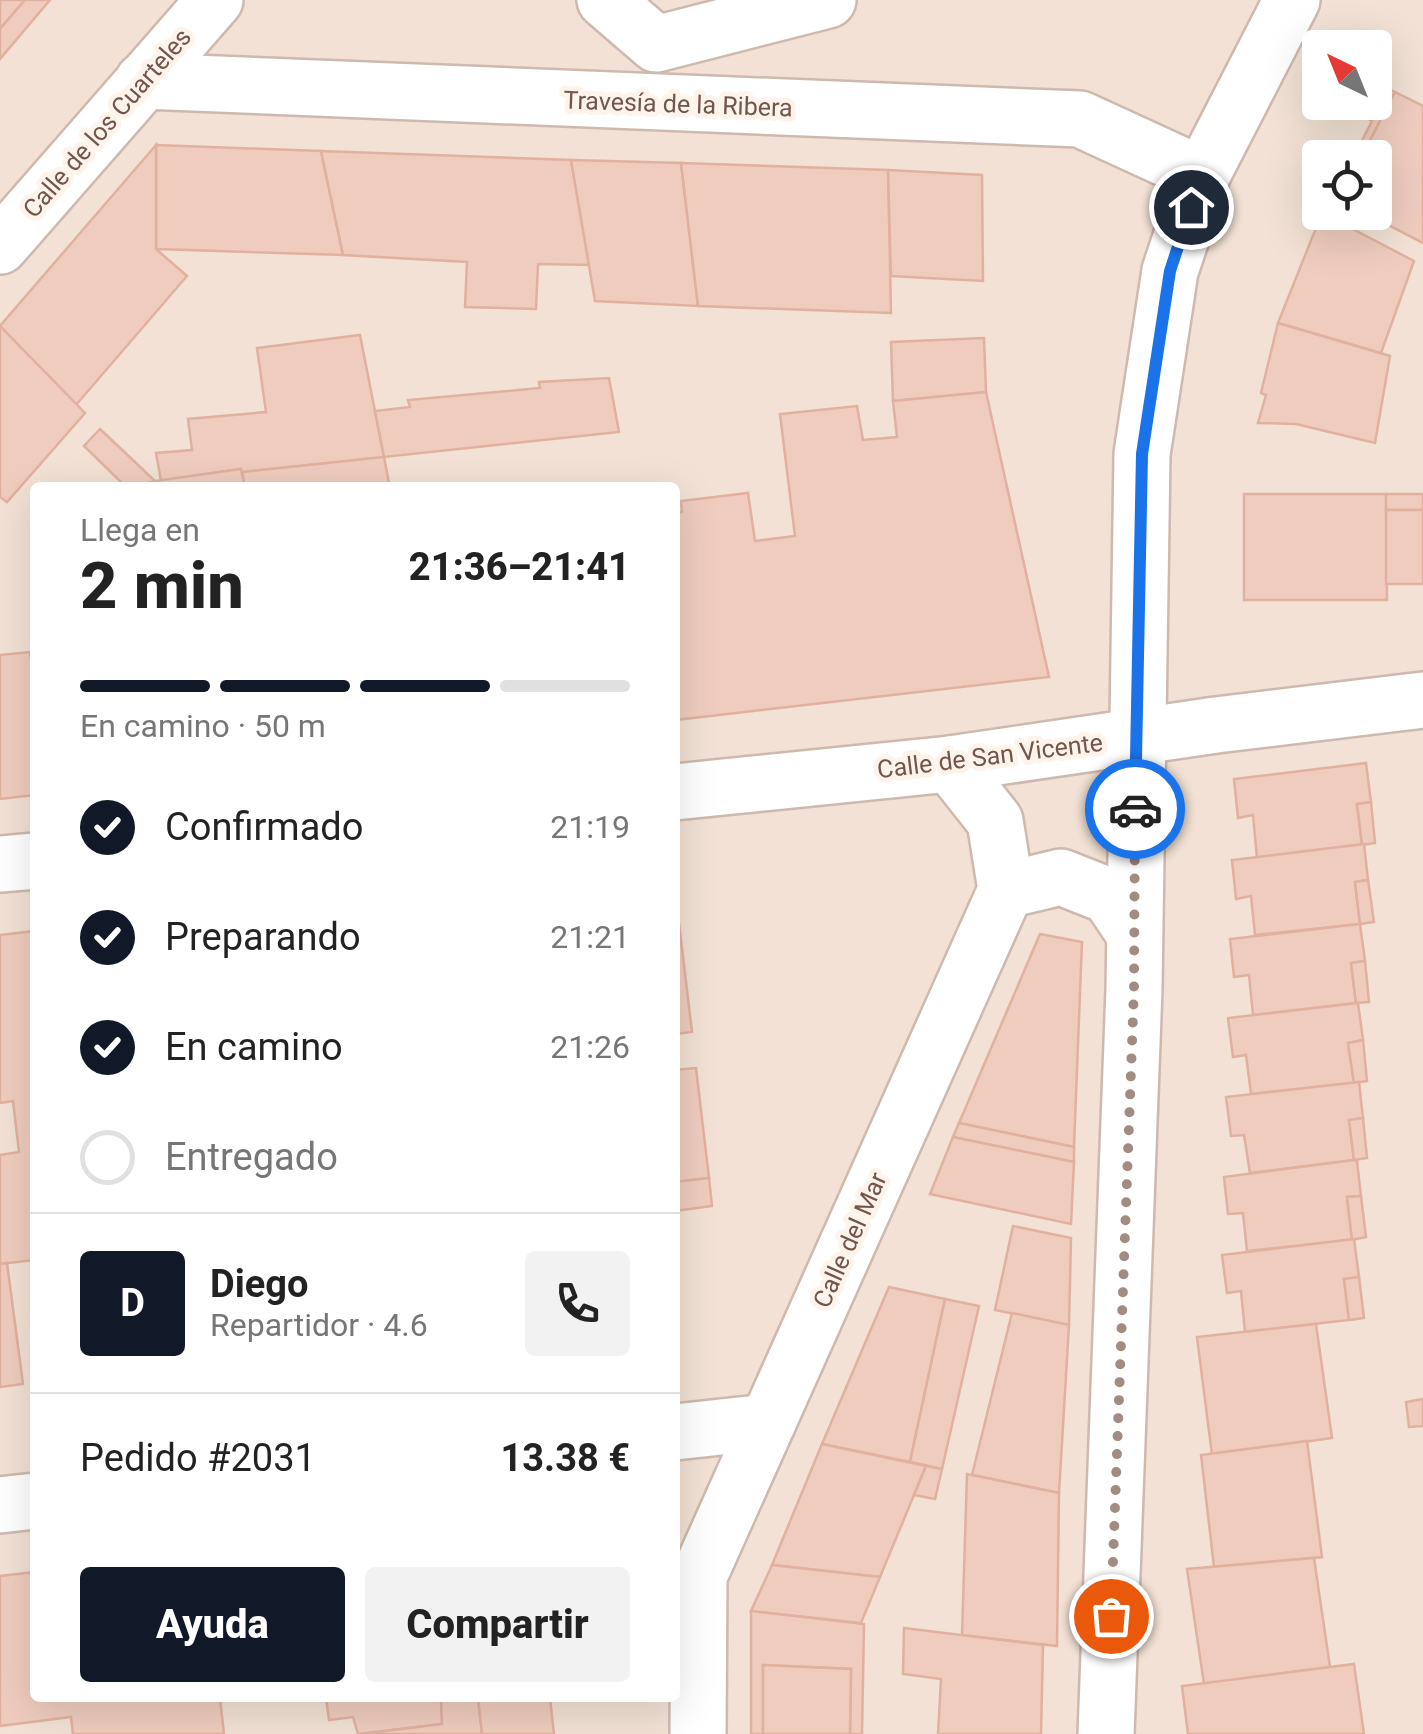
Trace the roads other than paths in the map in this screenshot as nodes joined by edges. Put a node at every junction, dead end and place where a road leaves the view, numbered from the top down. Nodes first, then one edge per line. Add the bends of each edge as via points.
1 (215, 0) edge
2 (606, 0) edge
3 (828, 0) edge
4 (1292, 0) edge
5 (143, 81) junction
6 (1202, 174) junction
7 (0, 246) edge
8 (1423, 700) edge
9 (1136, 737) junction
10 (950, 764) junction
11 (680, 791) edge
12 (30, 861) edge
13 (0, 864) edge
14 (1006, 890) junction
15 (1134, 933) junction
16 (768, 1422) junction
17 (680, 1431) edge
18 (30, 1502) edge
19 (0, 1505) edge
20 (698, 1734) edge
21 (1106, 1734) edge

1 - 5 street, Calle de los Cuarteles
2 - 3 street via 656,44
4 - 6 street
5 - 6 street, Travesía de la Ribera via 1080,119
5 - 7 street, Calle de los Cuarteles
6 - 9 street via 1170,271 1142,454
8 - 9 street, Calle de San Vicente
9 - 10 street, Calle de San Vicente
9 - 15 street
10 - 11 street, Calle de San Vicente
10 - 14 street via 995,821
12 - 13 street
14 - 15 street via 1061,877 1108,896
14 - 16 street, Calle del Mar
15 - 21 street
16 - 17 street
16 - 20 street, Calle del Mar via 699,1576
18 - 19 street

